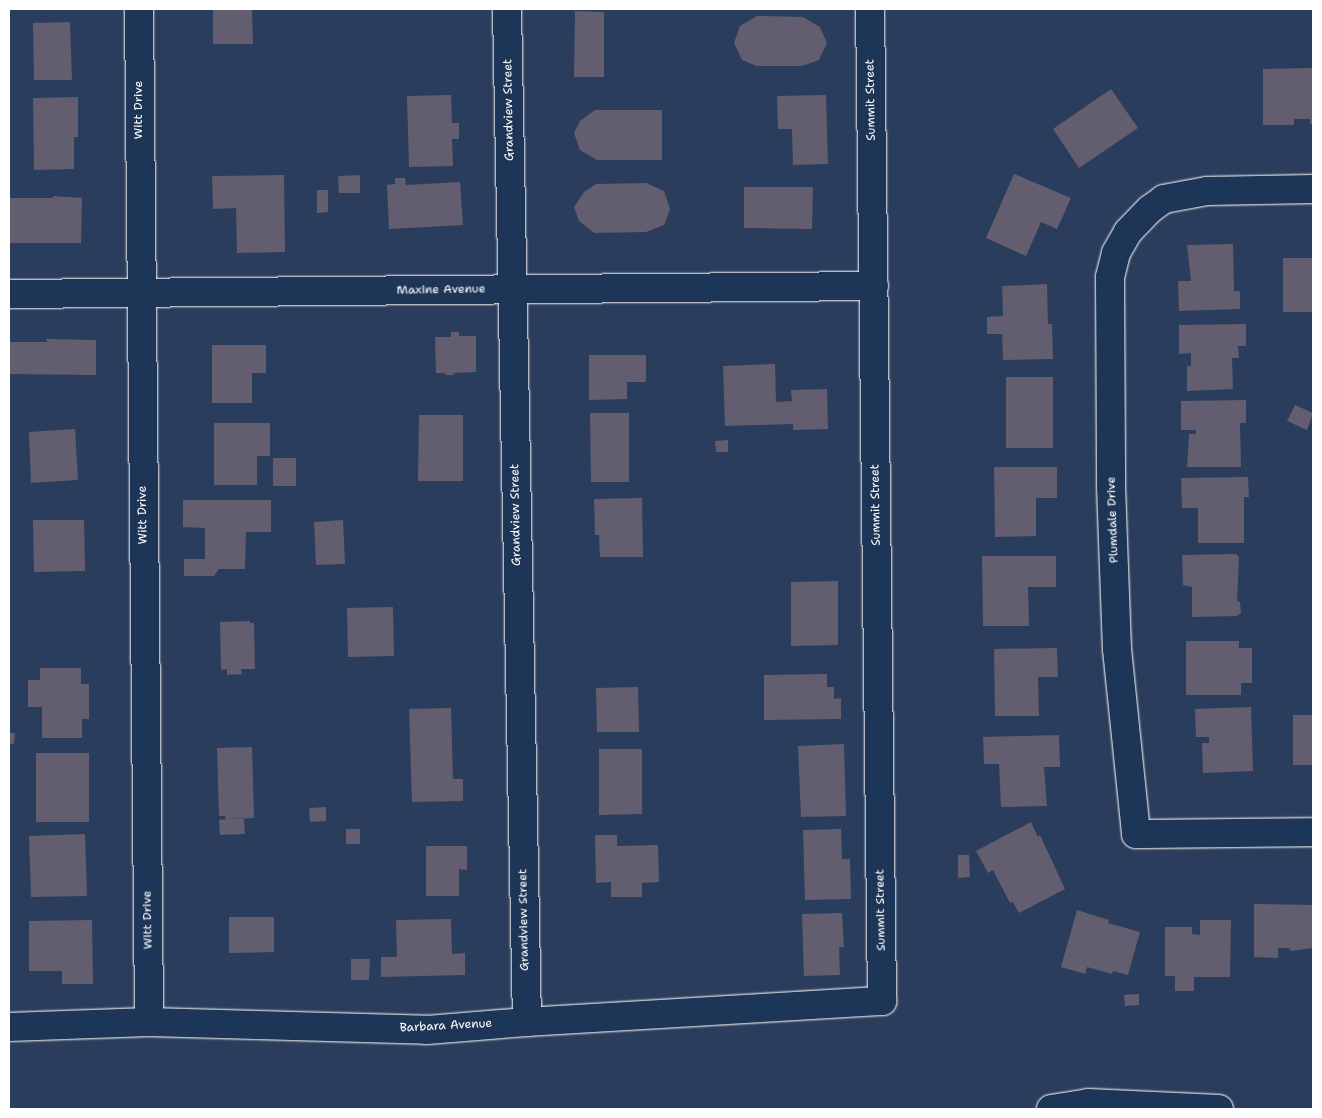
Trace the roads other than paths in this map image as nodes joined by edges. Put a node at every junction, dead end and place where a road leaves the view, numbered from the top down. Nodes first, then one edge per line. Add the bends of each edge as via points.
1 (138, 9) edge
2 (507, 9) edge
3 (870, 9) edge
4 (1313, 189) edge
5 (874, 286) junction
6 (512, 290) junction
7 (141, 293) junction
8 (9, 294) edge
9 (1313, 832) edge
10 (882, 1001) joint
11 (149, 1022) junction
12 (526, 1022) junction
13 (9, 1027) edge
14 (1051, 1109) edge
15 (1219, 1109) edge

1 - 7 street, Witt Drive
2 - 6 street, Grandview Street
3 - 5 street, Summit Street
4 - 9 street, Plumdale Drive via 1207,191 1164,199 1150,208 1128,232 1116,253 1110,277 1111,486 1117,649 1136,834
5 - 6 street, Maxine Avenue
5 - 10 street, Summit Street
6 - 7 street, Maxine Avenue
6 - 12 street, Grandview Street
7 - 8 street, Maxine Avenue
7 - 11 street, Witt Drive
10 - 12 street, Barbara Avenue
11 - 12 street, Barbara Avenue via 427,1030
11 - 13 street, Barbara Avenue
14 - 15 street via 1088,1103

